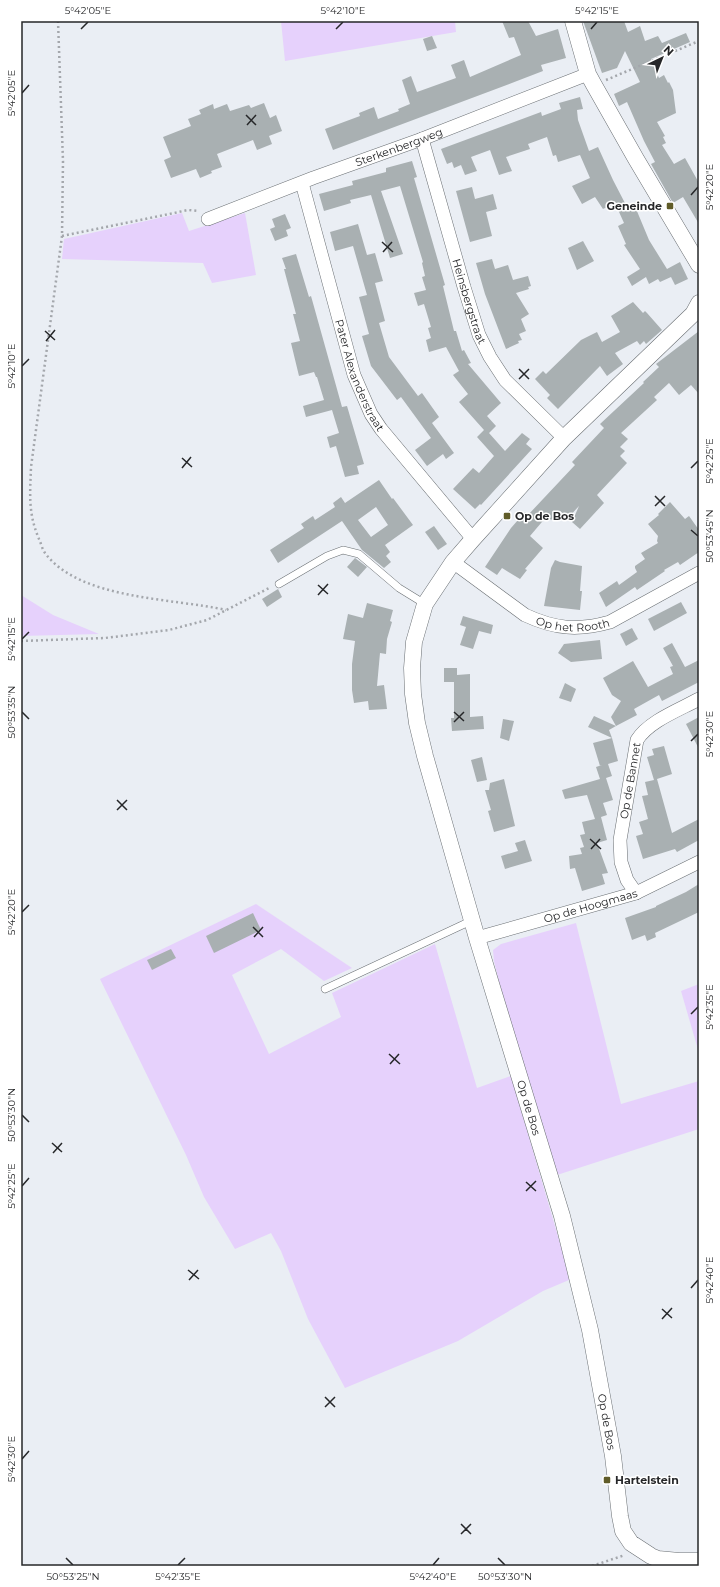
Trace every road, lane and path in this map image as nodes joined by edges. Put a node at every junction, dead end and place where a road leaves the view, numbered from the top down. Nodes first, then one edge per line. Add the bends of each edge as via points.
1 (58, 21) edge
2 (573, 21) edge
3 (699, 41) edge
4 (591, 79) junction
5 (422, 139) junction
6 (302, 183) junction
7 (208, 219) joint
8 (62, 236) junction
9 (699, 265) edge
10 (699, 303) edge
11 (564, 438) junction
12 (472, 539) junction
13 (453, 562) junction
14 (699, 573) edge
15 (279, 584) joint
16 (425, 604) junction
17 (226, 610) junction
18 (21, 640) edge
19 (699, 700) edge
20 (699, 862) edge
21 (636, 894) junction
22 (473, 920) junction
23 (477, 938) junction
24 (325, 989) dead end
25 (640, 1549) junction
26 (699, 1560) edge
27 (592, 1566) edge

1 - 8 path via 63,161
2 - 4 street
3 - 4 path
4 - 5 street, Sterkenbergweg
4 - 9 street
5 - 6 street, Sterkenbergweg
5 - 11 street, Heinsbergstraat via 479,335 505,380
6 - 7 street, Sterkenbergweg
6 - 12 street, Pater Alexanderstraat via 354,375 371,414
7 - 8 path via 200,212 188,210
8 - 17 path via 31,467 29,503 44,552 64,572 82,582 126,594
10 - 11 street, Op de Bos via 693,314
11 - 12 street, Op de Bos
12 - 13 street, Op de Bos
13 - 14 street, Op het Rooth via 525,616 564,628 596,626 610,622
13 - 16 street, Op de Bos
15 - 16 lane via 342,550 359,554 399,588
15 - 17 path
16 - 22 street, Op de Bos via 414,642 413,694 417,723
17 - 18 path via 206,620 169,630 105,638
19 - 21 street, Op de Bannet via 649,726 637,740 620,840 621,862 627,880
20 - 21 street, Op de Hoogmaas
21 - 23 street, Op de Hoogmaas
22 - 23 street, Op de Bos
22 - 24 lane
23 - 25 street, Op de Bos via 568,1239 590,1330 623,1531
25 - 26 street, Op de Bos via 658,1559 679,1562
25 - 27 path

